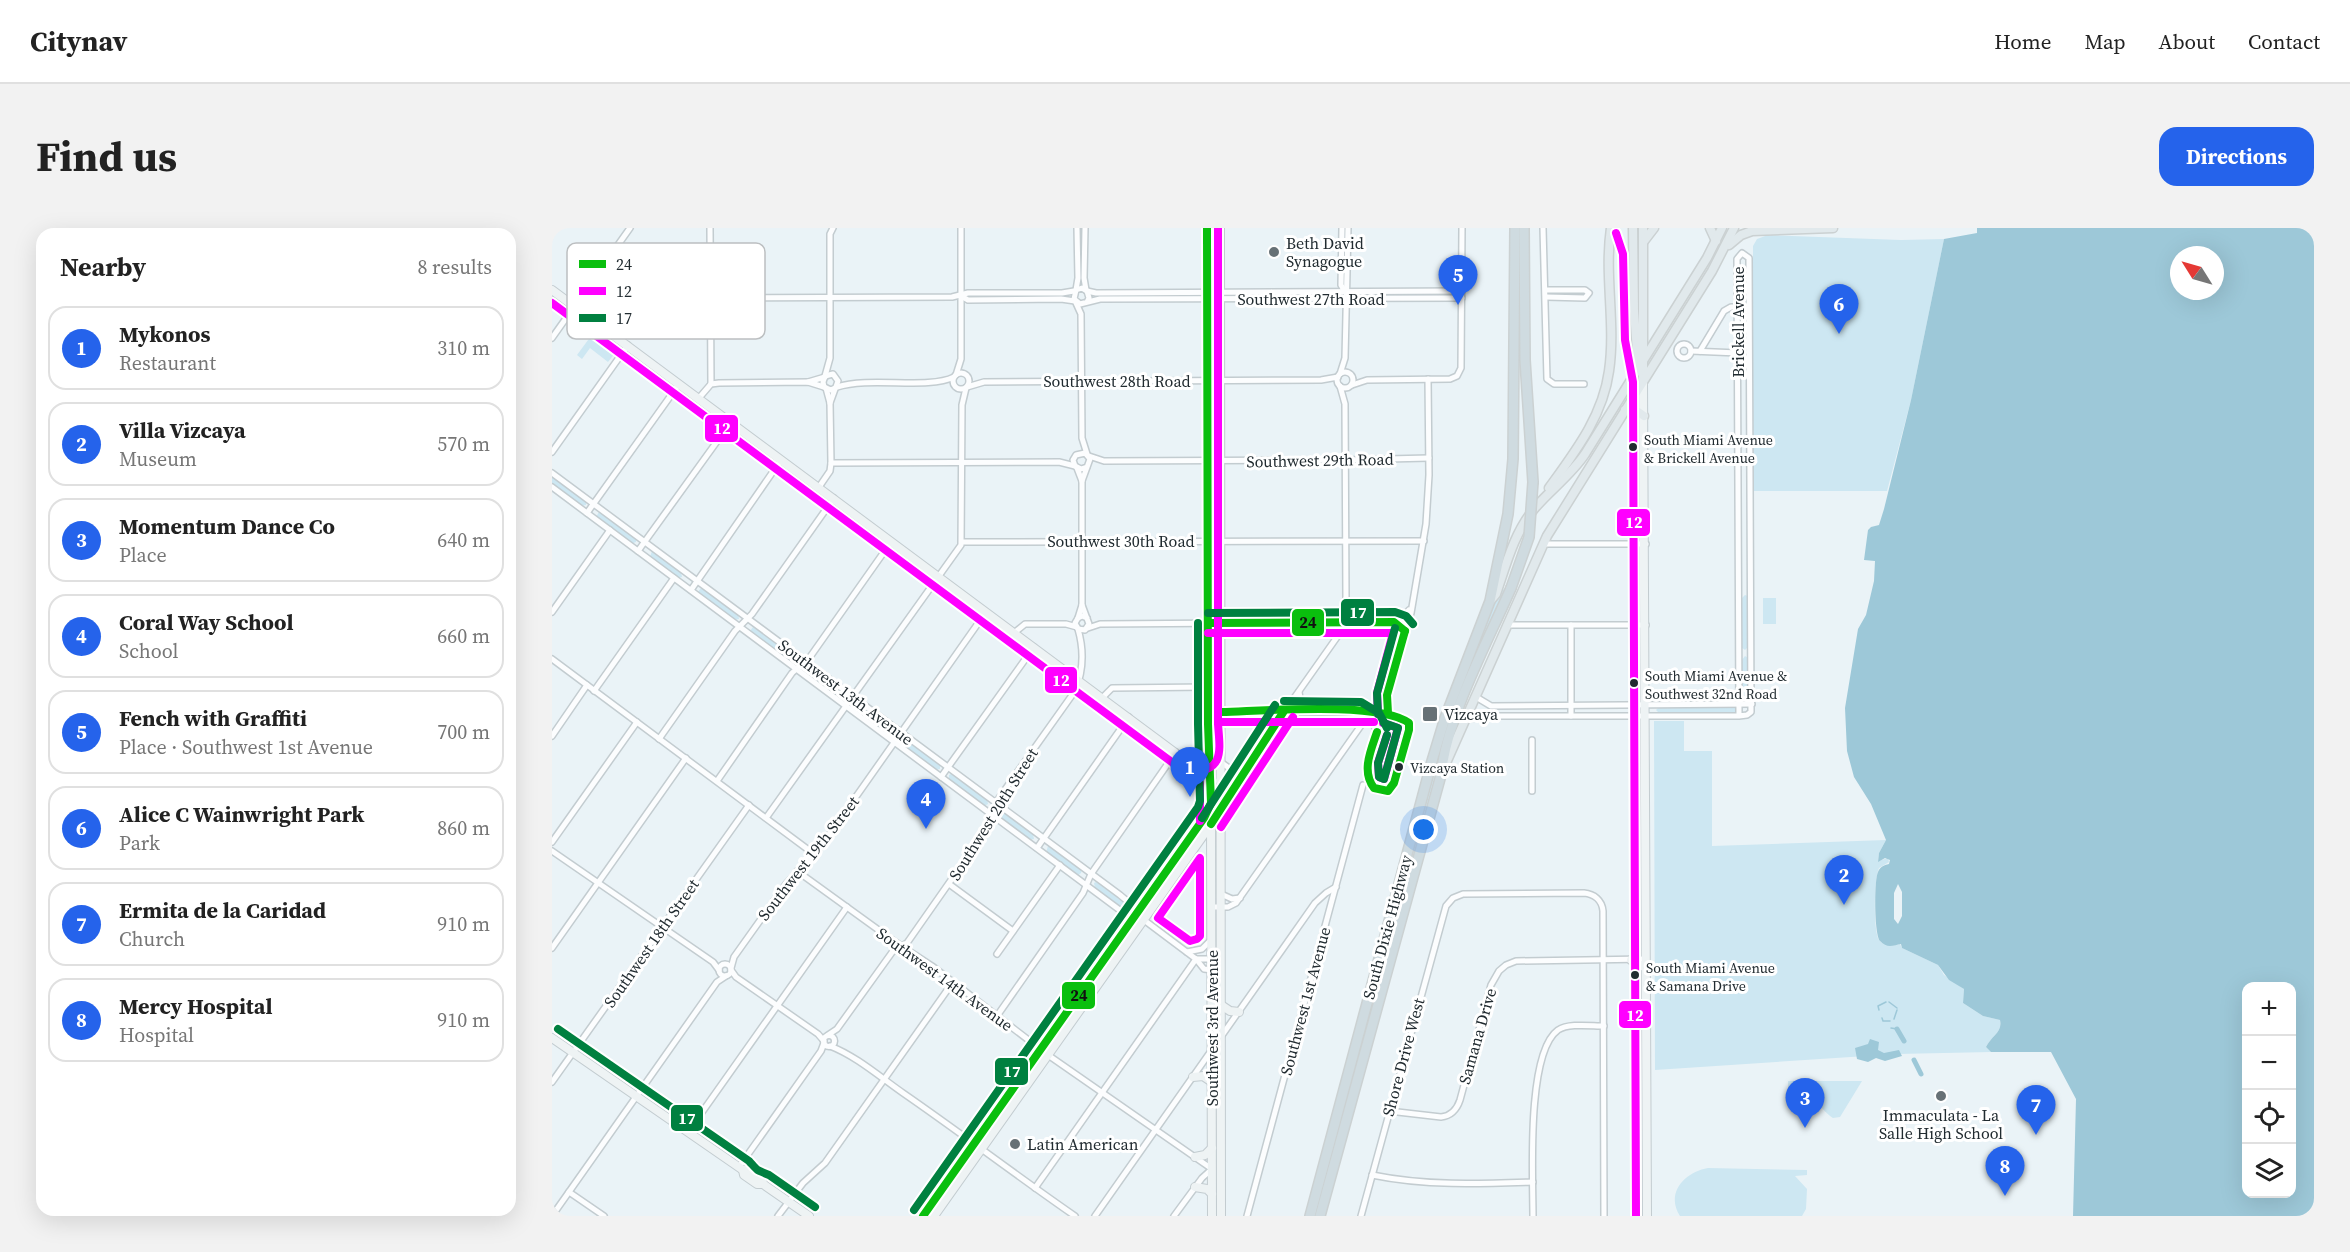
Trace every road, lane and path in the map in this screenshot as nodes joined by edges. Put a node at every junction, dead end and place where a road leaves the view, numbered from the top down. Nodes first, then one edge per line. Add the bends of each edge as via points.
1 (630, 228) edge
2 (961, 228) edge
3 (1077, 228) edge
4 (1085, 228) edge
5 (1207, 228) edge
6 (1220, 228) edge
7 (1342, 228) edge
8 (1347, 228) edge
9 (1462, 228) edge
10 (1544, 228) edge
11 (1625, 228) edge
12 (1633, 228) edge
13 (1643, 228) edge
14 (1654, 228) edge
15 (1710, 228) edge
16 (1722, 228) edge
17 (1734, 228) edge
18 (1833, 228) edge
19 (830, 230) edge
20 (1519, 230) edge
21 (1610, 231) edge
22 (1716, 241) junction
23 (619, 243) edge
24 (1638, 244) junction
25 (1725, 250) junction
26 (552, 290) edge
27 (1087, 290) junction
28 (1075, 291) junction
29 (1546, 294) junction
30 (1345, 295) junction
31 (1462, 295) junction
32 (961, 296) junction
33 (1207, 296) junction
34 (1220, 296) junction
35 (830, 297) junction
36 (765, 298) edge
37 (567, 301) edge
38 (1075, 302) junction
39 (1086, 302) junction
40 (1738, 307) junction
41 (1081, 314) junction
42 (567, 316) edge
43 (1644, 332) junction
44 (552, 338) edge
45 (619, 339) edge
46 (711, 339) edge
47 (1656, 339) junction
48 (627, 345) junction
49 (1691, 351) dead end
50 (1700, 351) junction
51 (1738, 353) junction
52 (1645, 357) junction
53 (830, 358) junction
54 (1345, 358) junction
55 (961, 359) junction
56 (1638, 366) junction
57 (1351, 374) junction
58 (1339, 375) junction
59 (825, 376) junction
60 (836, 376) junction
61 (955, 376) junction
62 (967, 376) junction
63 (1428, 379) junction
64 (1321, 380) junction
65 (1367, 380) junction
66 (1081, 381) junction
67 (1207, 381) junction
68 (1221, 381) junction
69 (1643, 381) junction
70 (808, 382) junction
71 (853, 382) junction
72 (937, 382) junction
73 (984, 382) junction
74 (679, 384) junction
75 (711, 384) junction
76 (1584, 384) dead end
77 (1339, 385) junction
78 (1351, 386) junction
79 (956, 387) junction
80 (967, 387) junction
81 (825, 388) junction
82 (836, 388) junction
83 (699, 399) junction
84 (830, 403) junction
85 (1345, 404) junction
86 (962, 405) junction
87 (1625, 410) junction
88 (1644, 416) junction
89 (1739, 417) junction
90 (1750, 417) junction
91 (730, 422) junction
92 (1082, 438) junction
93 (552, 452) edge
94 (1088, 455) junction
95 (1076, 456) junction
96 (1429, 458) junction
97 (781, 460) junction
98 (1208, 460) junction
99 (1346, 460) junction
100 (961, 461) junction
101 (1104, 461) junction
102 (1221, 461) junction
103 (1059, 462) junction
104 (831, 463) junction
105 (1076, 467) junction
106 (1088, 467) junction
107 (1738, 471) junction
108 (1751, 471) junction
109 (552, 473) edge
110 (1082, 481) junction
111 (552, 487) edge
112 (819, 487) junction
113 (834, 498) junction
114 (594, 504) junction
115 (1539, 504) junction
116 (587, 513) junction
117 (610, 530) junction
118 (1346, 540) junction
119 (1082, 541) junction
120 (1208, 541) junction
121 (1221, 541) junction
122 (1424, 541) junction
123 (645, 542) junction
124 (891, 542) junction
125 (962, 542) junction
126 (1543, 544) junction
127 (1646, 544) junction
128 (638, 551) junction
129 (938, 576) junction
130 (674, 578) junction
131 (697, 581) junction
132 (691, 590) junction
133 (1739, 593) junction
134 (1751, 593) junction
135 (1490, 601) junction
136 (1082, 605) junction
137 (1410, 609) junction
138 (552, 612) edge
139 (986, 612) junction
140 (747, 618) junction
141 (1077, 619) junction
142 (1088, 619) junction
143 (1344, 622) junction
144 (1394, 622) junction
145 (1208, 623) junction
146 (1222, 623) junction
147 (1066, 624) junction
148 (1100, 624) junction
149 (1507, 625) junction
150 (1571, 625) junction
151 (1646, 625) junction
152 (739, 626) junction
153 (1077, 628) junction
154 (1087, 628) junction
155 (1405, 631) junction
156 (1014, 633) junction
157 (1082, 646) junction
158 (1034, 647) junction
159 (1739, 653) junction
160 (1752, 653) junction
161 (552, 659) edge
162 (805, 662) junction
163 (797, 669) junction
164 (1079, 682) junction
165 (587, 686) junction
166 (1208, 687) junction
167 (1299, 690) junction
168 (594, 691) junction
169 (1387, 695) junction
170 (853, 697) junction
171 (1476, 697) junction
172 (1102, 698) junction
173 (1208, 700) junction
174 (1646, 704) junction
175 (1739, 704) junction
176 (1752, 704) junction
177 (1571, 705) junction
178 (846, 706) junction
179 (1284, 711) junction
180 (1307, 711) junction
181 (1222, 712) junction
182 (1253, 712) junction
183 (1358, 712) junction
184 (1388, 713) dead end
185 (1571, 716) junction
186 (1646, 716) junction
187 (1739, 716) junction
188 (1129, 717) junction
189 (1367, 717) junction
190 (1467, 719) junction
191 (637, 722) junction
192 (1377, 732) dead end
193 (901, 733) junction
194 (552, 736) edge
195 (659, 739) junction
196 (1265, 739) junction
197 (1532, 740) dead end
198 (894, 742) junction
199 (1176, 752) junction
200 (1210, 753) junction
201 (686, 758) junction
202 (1251, 759) junction
203 (1188, 761) junction
204 (1222, 763) junction
205 (948, 768) junction
206 (1441, 776) junction
207 (941, 777) junction
208 (1210, 778) junction
209 (717, 781) junction
210 (1364, 785) dead end
211 (1532, 791) dead end
212 (1222, 796) junction
213 (1210, 802) junction
214 (997, 804) junction
215 (748, 805) junction
216 (1221, 809) junction
217 (993, 815) junction
218 (766, 818) junction
219 (1211, 824) junction
220 (1043, 839) junction
221 (552, 842) edge
222 (1037, 848) junction
223 (1192, 850) junction
224 (552, 851) edge
225 (814, 854) junction
226 (1211, 858) junction
227 (1060, 865) junction
228 (797, 871) junction
229 (1091, 874) junction
230 (598, 883) junction
231 (949, 884) junction
232 (1087, 885) junction
233 (1336, 887) junction
234 (1221, 894) junction
235 (1240, 898) junction
236 (847, 907) junction
237 (1211, 907) junction
238 (1221, 907) junction
239 (1136, 914) junction
240 (1144, 920) junction
241 (662, 927) junction
242 (1013, 931) junction
243 (1211, 940) junction
244 (901, 946) junction
245 (552, 948) edge
246 (1187, 952) junction
247 (997, 954) dead end
248 (734, 957) junction
249 (1196, 959) junction
250 (1211, 959) junction
251 (1221, 959) junction
252 (1603, 959) junction
253 (1631, 960) joint
254 (713, 962) junction
255 (1646, 963) junction
256 (724, 964) junction
257 (719, 971) junction
258 (1211, 971) junction
259 (1221, 971) junction
260 (729, 972) junction
261 (717, 982) junction
262 (953, 982) junction
263 (1221, 1005) junction
264 (777, 1006) junction
265 (1239, 1012) junction
266 (997, 1016) junction
267 (1604, 1026) junction
268 (552, 1038) edge
269 (1221, 1038) junction
270 (829, 1041) junction
271 (1041, 1049) junction
272 (1212, 1051) junction
273 (573, 1053) junction
274 (1048, 1055) junction
275 (1193, 1077) junction
276 (884, 1080) junction
277 (552, 1082) edge
278 (1212, 1082) junction
279 (1102, 1093) junction
280 (637, 1096) junction
281 (1389, 1111) junction
282 (1156, 1130) junction
283 (688, 1132) junction
284 (974, 1143) junction
285 (1212, 1148) junction
286 (981, 1150) junction
287 (1195, 1157) junction
288 (741, 1169) junction
289 (1212, 1169) junction
290 (1221, 1169) junction
291 (1372, 1175) junction
292 (1533, 1182) junction
293 (1195, 1187) junction
294 (1035, 1188) junction
295 (569, 1192) junction
296 (1212, 1194) junction
297 (788, 1202) junction
298 (930, 1207) junction
299 (938, 1215) edge
300 (552, 1216) edge
301 (604, 1216) edge
302 (778, 1216) edge
303 (809, 1216) edge
304 (923, 1216) edge
305 (1075, 1216) edge
306 (1095, 1216) edge
307 (1174, 1216) edge
308 (1212, 1216) edge
309 (1221, 1216) edge
310 (1247, 1216) edge
311 (1310, 1216) edge
312 (1320, 1216) edge
313 (1361, 1216) edge
314 (1533, 1216) edge
315 (1604, 1216) edge
316 (1647, 1216) edge

1 - 23 street
2 - 32 street
3 - 28 street
4 - 27 street
5 - 33 main road, Southwest 3rd Avenue
6 - 34 main road, Southwest 3rd Avenue
7 - 30 street via 1341,285
8 - 30 street
9 - 31 street
10 - 29 street
11 - 24 main road
12 - 24 main road
13 - 24 main road
14 - 24 main road
15 - 22 main road
16 - 22 main road, Brickell Avenue
17 - 25 main road, Brickell Avenue
18 - 25 main road via 1752,231 1741,235
19 - 35 street
20 - 135 highway via 1512,475 1505,535
20 - 206 highway, bridge via 1533,482 1529,537 1455,719
21 - 115 main road via 1610,354 1604,394 1588,430
22 - 47 main road, Brickell Avenue
24 - 43 main road
24 - 56 main road via 1634,311
25 - 69 main road, Brickell Avenue
26 - 37 main road
27 - 28 street
27 - 33 street, Southwest 27th Road
27 - 39 street
28 - 32 street
28 - 38 street
29 - 29 street via 1585,298 1589,293 1585,290
29 - 76 street via 1548,381
30 - 31 street, Southwest 27th Road
30 - 34 street, Southwest 27th Road
30 - 54 street
31 - 63 street via 1461,368 1450,379
32 - 35 street
32 - 38 street via 968,300
32 - 55 street
33 - 34 street, Southwest 27th Road
33 - 39 street, Southwest 27th Road
33 - 67 main road, Southwest 3rd Avenue
34 - 68 main road, Southwest 3rd Avenue
35 - 36 street
35 - 53 street
38 - 39 street
38 - 41 street
39 - 41 street
40 - 50 street via 1724,311
40 - 51 street, Brickell Avenue
40 - 90 street, Brickell Avenue via 1737,259 1742,253 1749,258
41 - 66 street
42 - 44 street
43 - 47 main road via 1650,339
43 - 52 main road
45 - 48 main road
46 - 75 street
47 - 52 main road, Brickell Avenue
48 - 74 main road
48 - 93 street
49 - 50 street
50 - 51 street
51 - 89 street, Brickell Avenue
52 - 56 main road, Brickell Avenue
52 - 69 main road
53 - 59 street
53 - 60 street
54 - 57 street
54 - 58 street
55 - 61 street
55 - 62 street
56 - 69 main road
56 - 115 main road, South Dixie Highway via 1582,458
57 - 58 street
57 - 65 street
57 - 78 street
58 - 64 street, Southwest 28th Road
58 - 77 street
59 - 60 street
59 - 70 street
59 - 81 street
60 - 71 street
60 - 82 street
61 - 62 street
61 - 72 street
61 - 79 street
62 - 73 street, Southwest 28th Road
62 - 80 street
63 - 65 street
63 - 96 street
64 - 68 street, Southwest 28th Road
64 - 77 street, Southwest 28th Road
65 - 78 street
66 - 67 street, Southwest 28th Road
66 - 73 street, Southwest 28th Road
66 - 92 street
67 - 68 street, Southwest 28th Road
67 - 98 main road, Southwest 3rd Avenue
68 - 102 main road, Southwest 3rd Avenue
69 - 87 main road, South Dixie Highway
69 - 88 main road
70 - 75 street
70 - 81 street
71 - 72 street
71 - 82 street
72 - 79 street
73 - 80 street, Southwest 28th Road
74 - 83 main road
74 - 114 street
75 - 83 street
77 - 78 street
77 - 85 street
78 - 85 street
79 - 80 street
79 - 86 street
80 - 86 street
81 - 82 street
81 - 84 street
82 - 84 street
83 - 91 main road
84 - 104 street
85 - 99 street
86 - 100 street
87 - 88 main road via 1634,409
87 - 126 main road, South Dixie Highway
88 - 127 main road
89 - 90 street
89 - 107 street, Brickell Avenue
90 - 108 street, Brickell Avenue
91 - 97 main road
91 - 123 street
92 - 94 street
92 - 95 street
94 - 95 street
94 - 101 street, Southwest 29th Road
94 - 106 street
95 - 103 street
95 - 105 street
96 - 99 street, Southwest 29th Road
96 - 122 street
97 - 112 main road
97 - 131 street
98 - 101 street, Southwest 29th Road
98 - 102 street, Southwest 29th Road
98 - 120 main road, Southwest 3rd Avenue
99 - 102 street, Southwest 29th Road
99 - 118 street
100 - 103 street
100 - 104 street
100 - 125 street
101 - 106 street, Southwest 29th Road
102 - 121 main road, Southwest 3rd Avenue
103 - 105 street
104 - 112 street
105 - 106 street
105 - 110 street
106 - 110 street
107 - 108 street
107 - 133 street, Brickell Avenue
108 - 134 street, Brickell Avenue
109 - 114 street, Southwest 13th Avenue
110 - 119 street
111 - 116 street, Southwest 13th Avenue
112 - 113 main road
113 - 124 main road
113 - 140 street
114 - 116 street
114 - 123 street, Southwest 13th Avenue
115 - 135 main road, South Dixie Highway via 1518,534
116 - 117 street, Southwest 13th Avenue
117 - 128 street, Southwest 13th Avenue
117 - 138 street
118 - 121 street, Southwest 30th Road
118 - 122 street, Southwest 30th Road
118 - 143 street
119 - 120 street, Southwest 30th Road
119 - 125 street, Southwest 30th Road
119 - 136 street
120 - 121 street, Southwest 30th Road
120 - 145 main road, Southwest 3rd Avenue
121 - 146 main road, Southwest 3rd Avenue
122 - 137 street
123 - 128 street
123 - 131 street, Southwest 13th Avenue
124 - 129 main road
124 - 162 street
125 - 129 street
126 - 127 street
126 - 149 main road, South Dixie Highway
127 - 151 main road
128 - 130 street, Southwest 13th Avenue
129 - 139 main road
129 - 170 street
130 - 132 street, Southwest 13th Avenue
130 - 168 street
131 - 132 street
131 - 140 street, Southwest 13th Avenue
132 - 152 street, Southwest 13th Avenue
133 - 134 street
133 - 159 street, Brickell Avenue
134 - 160 street, Brickell Avenue
135 - 311 highway, South Dixie Highway via 1432,761
136 - 141 street
136 - 142 street
137 - 144 street
137 - 155 street
139 - 156 main road
139 - 193 street, Southwest 19th Street
140 - 152 street
140 - 162 street, Southwest 13th Avenue
141 - 142 street
141 - 147 street
141 - 153 street
142 - 148 street
142 - 154 street
143 - 144 street
143 - 146 street
143 - 167 street
144 - 155 street
145 - 146 street
145 - 148 street
145 - 166 main road, Southwest 3rd Avenue
146 - 181 main road, Southwest 3rd Avenue
147 - 153 street
147 - 156 street via 1023,624
148 - 154 street
149 - 150 street
149 - 171 main road, South Dixie Highway
150 - 151 street
150 - 177 street
151 - 174 main road
152 - 163 street, Southwest 13th Avenue
152 - 195 street
153 - 154 street
153 - 157 street
154 - 157 street
155 - 169 street
156 - 158 main road
157 - 164 street
158 - 164 main road
158 - 205 street
159 - 160 street
159 - 175 street, Brickell Avenue
160 - 176 street, Brickell Avenue
161 - 165 street
162 - 163 street
162 - 170 street, Southwest 13th Avenue
163 - 178 street, Southwest 13th Avenue
163 - 209 street
164 - 172 main road
164 - 214 street, Southwest 20th Street
165 - 168 street
165 - 194 street
166 - 172 street via 1112,688
166 - 173 main road, Southwest 3rd Avenue
167 - 179 street
167 - 180 street via 1299,701
168 - 191 street
169 - 183 street via 1378,705
169 - 184 street
170 - 178 street
170 - 193 street, Southwest 13th Avenue
171 - 177 street via 1491,706
171 - 190 main road, South Dixie Highway
172 - 188 main road
173 - 181 main road
173 - 200 main road, Southwest 3rd Avenue
174 - 175 street
174 - 177 street
174 - 186 main road
175 - 176 street
175 - 187 street, Brickell Avenue
176 - 187 street, Brickell Avenue via 1749,714
177 - 185 street
178 - 198 street, Southwest 13th Avenue
178 - 218 street
179 - 180 street
179 - 182 street
179 - 196 street
180 - 183 street
181 - 182 street
181 - 204 main road, Southwest 3rd Avenue
182 - 196 street via 1265,722
183 - 189 street
185 - 186 street
185 - 190 street
186 - 187 street
186 - 255 main road
188 - 199 main road
188 - 220 street
189 - 192 street
189 - 235 street
190 - 206 main road, South Dixie Highway
191 - 195 street
191 - 221 street
193 - 198 street, Southwest 19th Street
193 - 205 street, Southwest 13th Avenue
195 - 201 street
196 - 202 street
197 - 211 street
198 - 207 street, Southwest 13th Avenue
198 - 225 street, Southwest 19th Street
199 - 203 main road
199 - 229 street
200 - 203 main road via 1198,761
200 - 208 main road, Southwest 3rd Avenue
201 - 209 street
201 - 230 street
202 - 204 street via 1235,770
202 - 216 street
203 - 208 main road
204 - 212 main road, Southwest 3rd Avenue
205 - 207 street
205 - 214 street, Southwest 13th Avenue
206 - 312 highway, South Dixie Highway
207 - 217 street, Southwest 13th Avenue
208 - 212 main road
208 - 213 main road, Southwest 3rd Avenue
209 - 215 street
210 - 233 street, Southwest 1st Avenue
212 - 216 main road, Southwest 3rd Avenue
213 - 219 main road, Southwest 3rd Avenue
213 - 239 main road via 1204,818
214 - 217 street, Southwest 20th Street
214 - 220 street, Southwest 13th Avenue
215 - 218 street
215 - 241 street, Southwest 18th Street
216 - 219 main road
216 - 234 main road, Southwest 3rd Avenue
217 - 222 street, Southwest 13th Avenue
217 - 231 street, Southwest 20th Street via 991,824
218 - 225 street
219 - 223 main road
219 - 226 main road, Southwest 3rd Avenue
220 - 222 street
220 - 229 street, Southwest 13th Avenue
222 - 227 street, Southwest 13th Avenue
223 - 226 main road via 1203,851
223 - 240 main road
224 - 230 street
225 - 228 street, Southwest 19th Street
226 - 237 main road, Southwest 3rd Avenue
227 - 232 street, Southwest 13th Avenue
227 - 242 street
228 - 236 street, Southwest 14th Avenue
228 - 248 street, Southwest 19th Street
229 - 232 street
229 - 239 street, Southwest 13th Avenue via 1132,905
230 - 241 street
230 - 245 street
231 - 242 street
231 - 244 street, Southwest 20th Street via 908,943
232 - 239 street, Southwest 13th Avenue via 1125,914
232 - 266 street
233 - 265 street via 1316,903
233 - 310 street, Southwest 1st Avenue
234 - 235 street
234 - 238 main road, Southwest 3rd Avenue
235 - 238 street
236 - 244 street, Southwest 14th Avenue
236 - 264 street
237 - 238 street
237 - 243 main road, Southwest 3rd Avenue
238 - 251 main road, Southwest 3rd Avenue
239 - 240 main road, Southwest 13th Avenue
239 - 271 main road
240 - 246 street, Southwest 13th Avenue
240 - 274 main road
241 - 254 street
241 - 273 street, Southwest 18th Street
242 - 247 street
243 - 246 street via 1202,949
243 - 250 main road, Southwest 3rd Avenue
244 - 262 street, Southwest 14th Avenue
244 - 270 street, Southwest 20th Street via 893,951
246 - 249 street, Southwest 13th Avenue
248 - 256 street, Southwest 19th Street
248 - 260 street, Southwest 19th Street
249 - 250 street
249 - 258 street, Southwest 13th Avenue
249 - 279 street
250 - 251 street
250 - 258 main road, Southwest 3rd Avenue
251 - 259 main road, Southwest 3rd Avenue
252 - 253 street, Samana Drive
252 - 267 street
252 - 281 street, Samana Drive via 1527,960 1506,965 1491,986 1460,1100 1452,1112 1434,1117
252 - 281 street, Shore Drive West via 1603,906 1584,893 1463,894 1450,901 1442,915
253 - 255 main road
254 - 256 street
254 - 257 street
255 - 316 main road
256 - 257 street
256 - 260 street
257 - 260 street
257 - 261 street
258 - 259 street
258 - 272 main road, Southwest 3rd Avenue
259 - 263 main road, Southwest 3rd Avenue
260 - 261 street
260 - 264 street
261 - 280 street
262 - 266 street, Southwest 14th Avenue
262 - 276 street
263 - 265 main road
263 - 269 main road, Southwest 3rd Avenue
264 - 270 street
264 - 283 street
265 - 269 street
266 - 271 street, Southwest 14th Avenue
267 - 292 street via 1563,1028 1548,1043 1534,1101
267 - 315 street
268 - 273 main road
269 - 272 street
269 - 290 main road, Southwest 3rd Avenue
270 - 276 street
270 - 288 street, Southwest 20th Street
271 - 274 street, Southwest 14th Avenue
271 - 284 main road
272 - 275 street
272 - 278 main road, Southwest 3rd Avenue
273 - 277 street, Southwest 18th Street
273 - 280 main road
274 - 279 street, Southwest 14th Avenue
274 - 286 main road
275 - 278 main road via 1203,1076
275 - 282 street
276 - 284 street
276 - 297 street via 825,1163
278 - 285 main road, Southwest 3rd Avenue
279 - 282 street, Southwest 14th Avenue
279 - 294 street
280 - 283 main road
280 - 295 street
281 - 291 street, Shore Drive West
282 - 287 street, Southwest 14th Avenue
282 - 306 street
283 - 288 main road
284 - 286 street
284 - 298 main road
285 - 287 main road
285 - 289 main road, Southwest 3rd Avenue
286 - 294 street
286 - 299 main road
287 - 289 street, Southwest 14th Avenue
288 - 297 main road via 744,1175
289 - 290 main road
289 - 293 street
289 - 296 main road, Southwest 3rd Avenue
290 - 309 main road, Southwest 3rd Avenue
291 - 292 street via 1440,1184
291 - 313 street, Shore Drive West
292 - 314 street
293 - 296 main road
293 - 307 street
294 - 305 street
295 - 300 street
295 - 301 street
296 - 308 main road, Southwest 3rd Avenue
297 - 302 street
297 - 303 main road
298 - 299 street
298 - 304 main road

